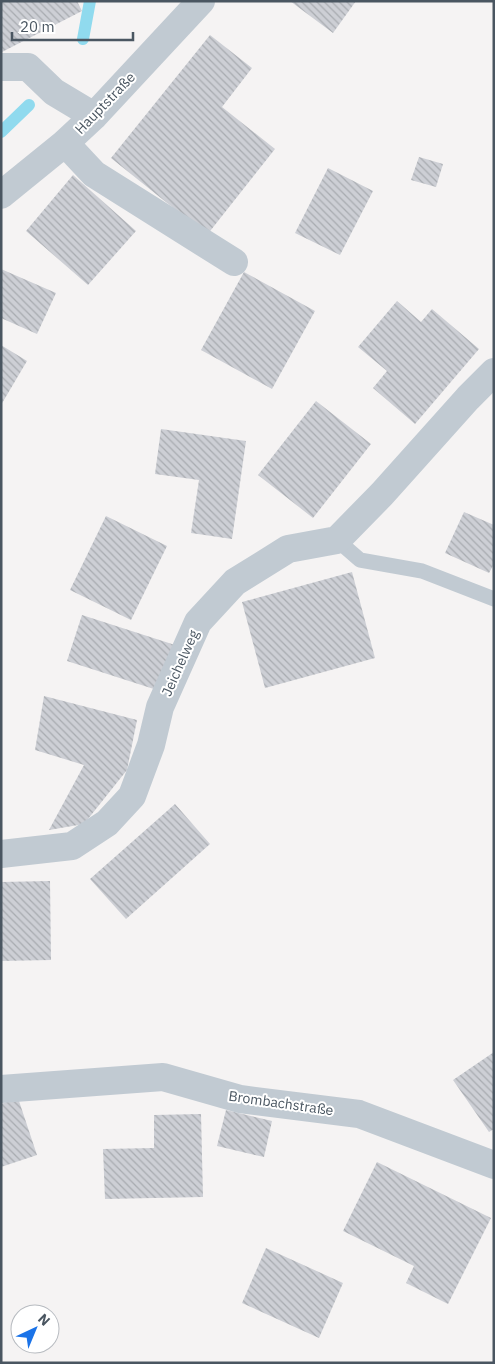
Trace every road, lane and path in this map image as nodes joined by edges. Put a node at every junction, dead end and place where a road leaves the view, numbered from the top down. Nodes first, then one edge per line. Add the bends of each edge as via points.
1 (201, 1) edge
2 (1, 67) edge
3 (94, 116) junction
4 (65, 143) junction
5 (1, 195) edge
6 (234, 262) dead end
7 (494, 372) edge
8 (337, 540) junction
9 (494, 599) edge
10 (1, 854) edge
11 (1, 1089) edge
12 (494, 1165) edge

1 - 3 street, Hauptstraße
2 - 3 street via 28,66 54,92
3 - 4 street, Hauptstraße
4 - 5 street, Hauptstraße
4 - 6 street via 94,174
7 - 8 street
8 - 9 lane via 360,560 422,571
8 - 10 street, Jeichelweg via 288,549 235,582 198,622 160,707 151,745 132,796 106,823 72,846
11 - 12 street, Brombachstraße via 162,1077 240,1100 359,1114

